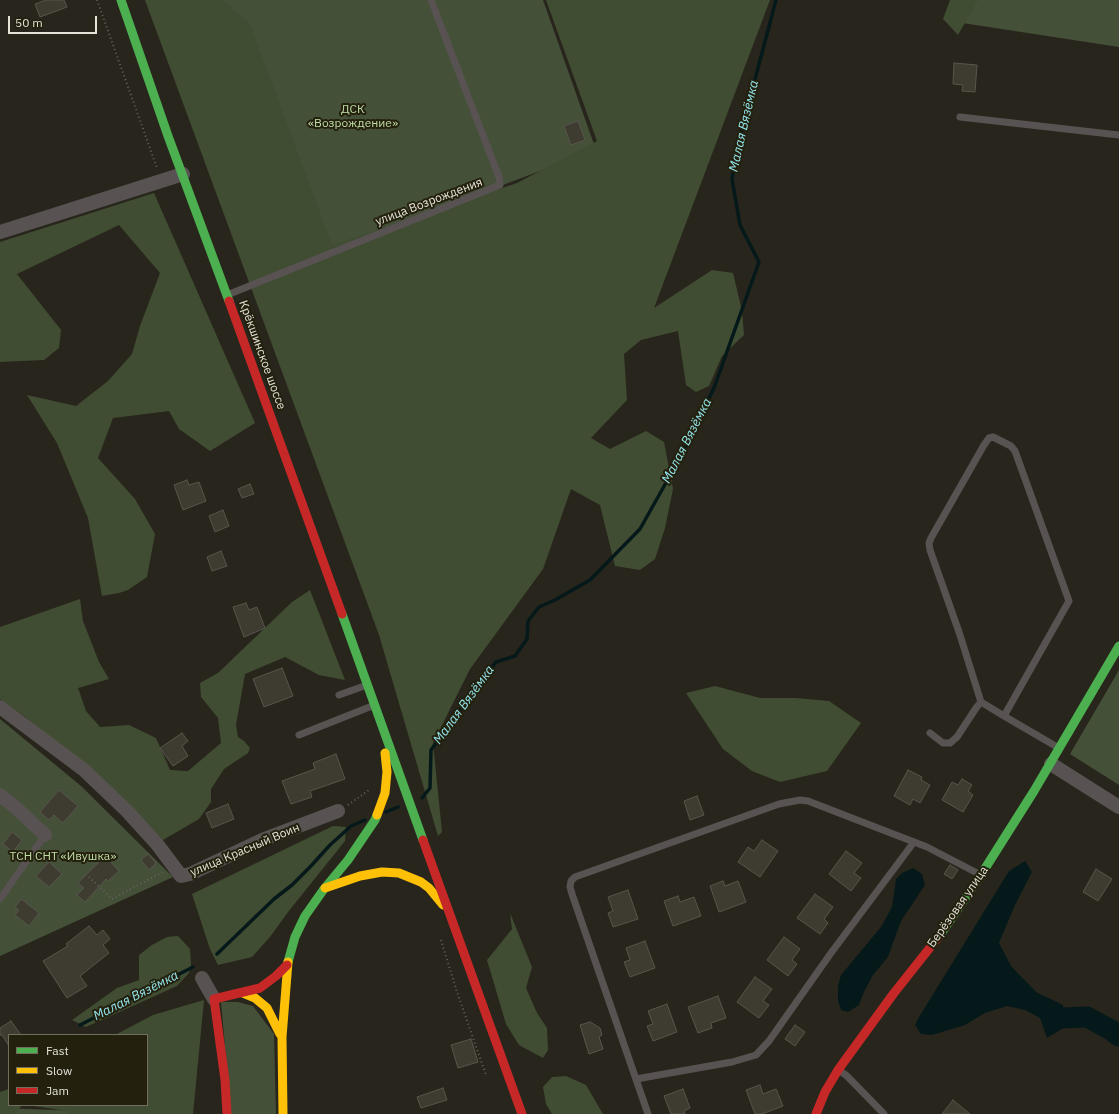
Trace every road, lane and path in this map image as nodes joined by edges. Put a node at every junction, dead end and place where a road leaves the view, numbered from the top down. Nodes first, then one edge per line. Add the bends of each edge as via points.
1 (97, 0) edge
2 (121, 0) edge
3 (431, 0) edge
4 (960, 117) dead end
5 (1119, 135) edge
6 (182, 174) junction
7 (162, 181) junction
8 (0, 232) edge
9 (227, 295) junction
10 (1119, 646) edge
11 (367, 685) junction
12 (339, 695) dead end
13 (981, 702) junction
14 (374, 705) junction
15 (0, 707) edge
16 (1004, 716) junction
17 (380, 720) junction
18 (930, 733) dead end
19 (299, 735) dead end
20 (1059, 748) junction
21 (1050, 764) junction
22 (370, 790) dead end
23 (0, 795) edge
24 (1119, 807) edge
25 (338, 811) joint
26 (45, 835) joint
27 (914, 842) junction
28 (174, 867) junction
29 (981, 875) junction
30 (89, 877) dead end
31 (324, 889) junction
32 (0, 899) edge
33 (451, 916) junction
34 (441, 940) dead end
35 (287, 965) junction
36 (202, 978) dead end
37 (243, 993) junction
38 (214, 999) junction
39 (282, 1037) junction
40 (838, 1070) junction
41 (486, 1075) dead end
42 (636, 1079) junction
43 (227, 1114) edge
44 (283, 1114) edge
45 (522, 1114) edge
46 (648, 1114) edge
47 (816, 1114) edge
48 (884, 1114) edge

1 - 7 path
2 - 6 street, Крёкшинское шоссе
3 - 9 lane, улица Возрождения via 500,185
4 - 5 lane
6 - 7 street
6 - 9 street, Крёкшинское шоссе
7 - 8 street
9 - 11 street, Крёкшинское шоссе
10 - 20 street, Берёзовая улица
11 - 12 lane
11 - 14 street, Крёкшинское шоссе
13 - 16 lane
13 - 16 lane via 929,544 984,445 993,437 1011,446 1015,451 1069,601
13 - 18 lane via 950,743 943,743
14 - 17 street, Крёкшинское шоссе
14 - 19 lane
15 - 28 street, улица Красный Воин via 84,770 158,844
16 - 20 lane
17 - 31 street via 387,768 385,793 380,810 364,840
17 - 33 street
20 - 21 street, Берёзовая улица
21 - 24 street
21 - 29 street, Берёзовая улица
22 - 25 path
23 - 26 street
25 - 28 street, улица Красный Воин via 262,840 190,874 182,876
26 - 32 lane
27 - 29 lane
27 - 42 lane via 769,1041 756,1055 732,1062
27 - 42 lane via 808,801 794,800 575,878 570,887 572,894
28 - 30 path via 112,899
29 - 40 street, Берёзовая улица via 943,932 894,993
31 - 33 street via 360,876 382,872 399,873 429,888
31 - 35 street via 300,926
33 - 45 street
34 - 41 path
35 - 37 street via 265,984
35 - 39 street
36 - 38 street
37 - 38 street
37 - 39 street via 255,998 267,1008
38 - 43 street
39 - 44 street
40 - 47 street, Берёзовая улица
40 - 48 lane
42 - 46 lane

